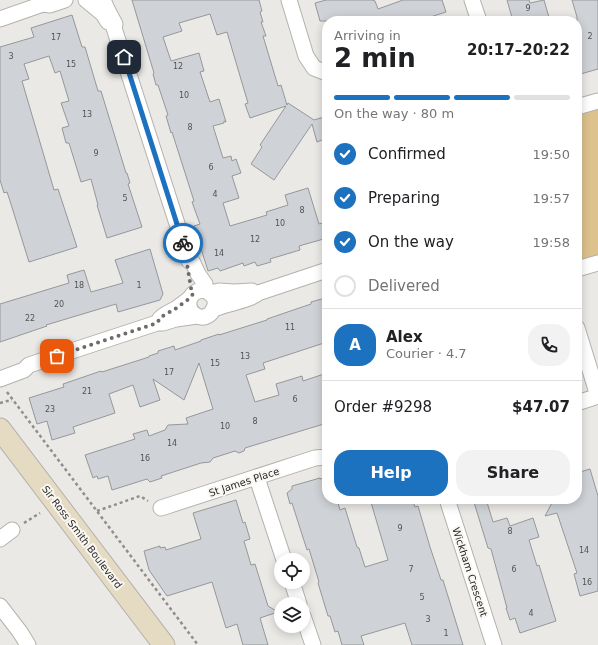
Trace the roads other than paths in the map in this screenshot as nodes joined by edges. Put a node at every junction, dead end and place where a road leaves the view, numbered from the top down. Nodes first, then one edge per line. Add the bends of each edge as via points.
1 (65, 0) edge
2 (86, 0) edge
3 (103, 0) edge
4 (289, 0) edge
5 (472, 0) edge
6 (45, 2) edge
7 (477, 16) edge
8 (0, 19) edge
9 (114, 28) junction
10 (322, 71) edge
11 (598, 100) edge
12 (582, 105) edge
13 (598, 263) edge
14 (582, 268) edge
15 (322, 272) edge
16 (258, 293) junction
17 (200, 294) junction
18 (214, 309) junction
19 (197, 316) junction
20 (157, 323) junction
21 (582, 344) edge
22 (29, 365) junction
23 (0, 369) edge
24 (0, 379) edge
25 (598, 396) edge
26 (582, 401) edge
27 (0, 429) edge
28 (322, 457) edge
29 (257, 478) junction
30 (448, 504) edge
31 (161, 508) road end
32 (282, 553) edge
33 (0, 606) edge
34 (309, 633) edge
35 (28, 645) edge
36 (164, 645) edge
37 (313, 645) edge
38 (494, 645) edge

1 - 6 street via 50,5
2 - 9 street via 103,14
3 - 9 street via 115,24
4 - 10 street via 306,56 314,68
5 - 7 street
6 - 8 street
9 - 17 street via 189,261 187,264 191,288
11 - 12 street
13 - 14 street
15 - 16 street
16 - 17 street via 253,290
16 - 18 street
17 - 18 street via 212,295
17 - 19 street via 189,301 190,308
17 - 20 street via 161,317
18 - 19 street via 207,316
19 - 20 street
20 - 22 street
21 - 25 street
22 - 23 street
22 - 24 street via 24,370
25 - 26 street
27 - 36 street, Sir Ross Smith Boulevard
28 - 29 street, St James Place
29 - 31 street, St James Place
29 - 32 street
30 - 38 street, Wickham Crescent
33 - 35 street
34 - 37 street

